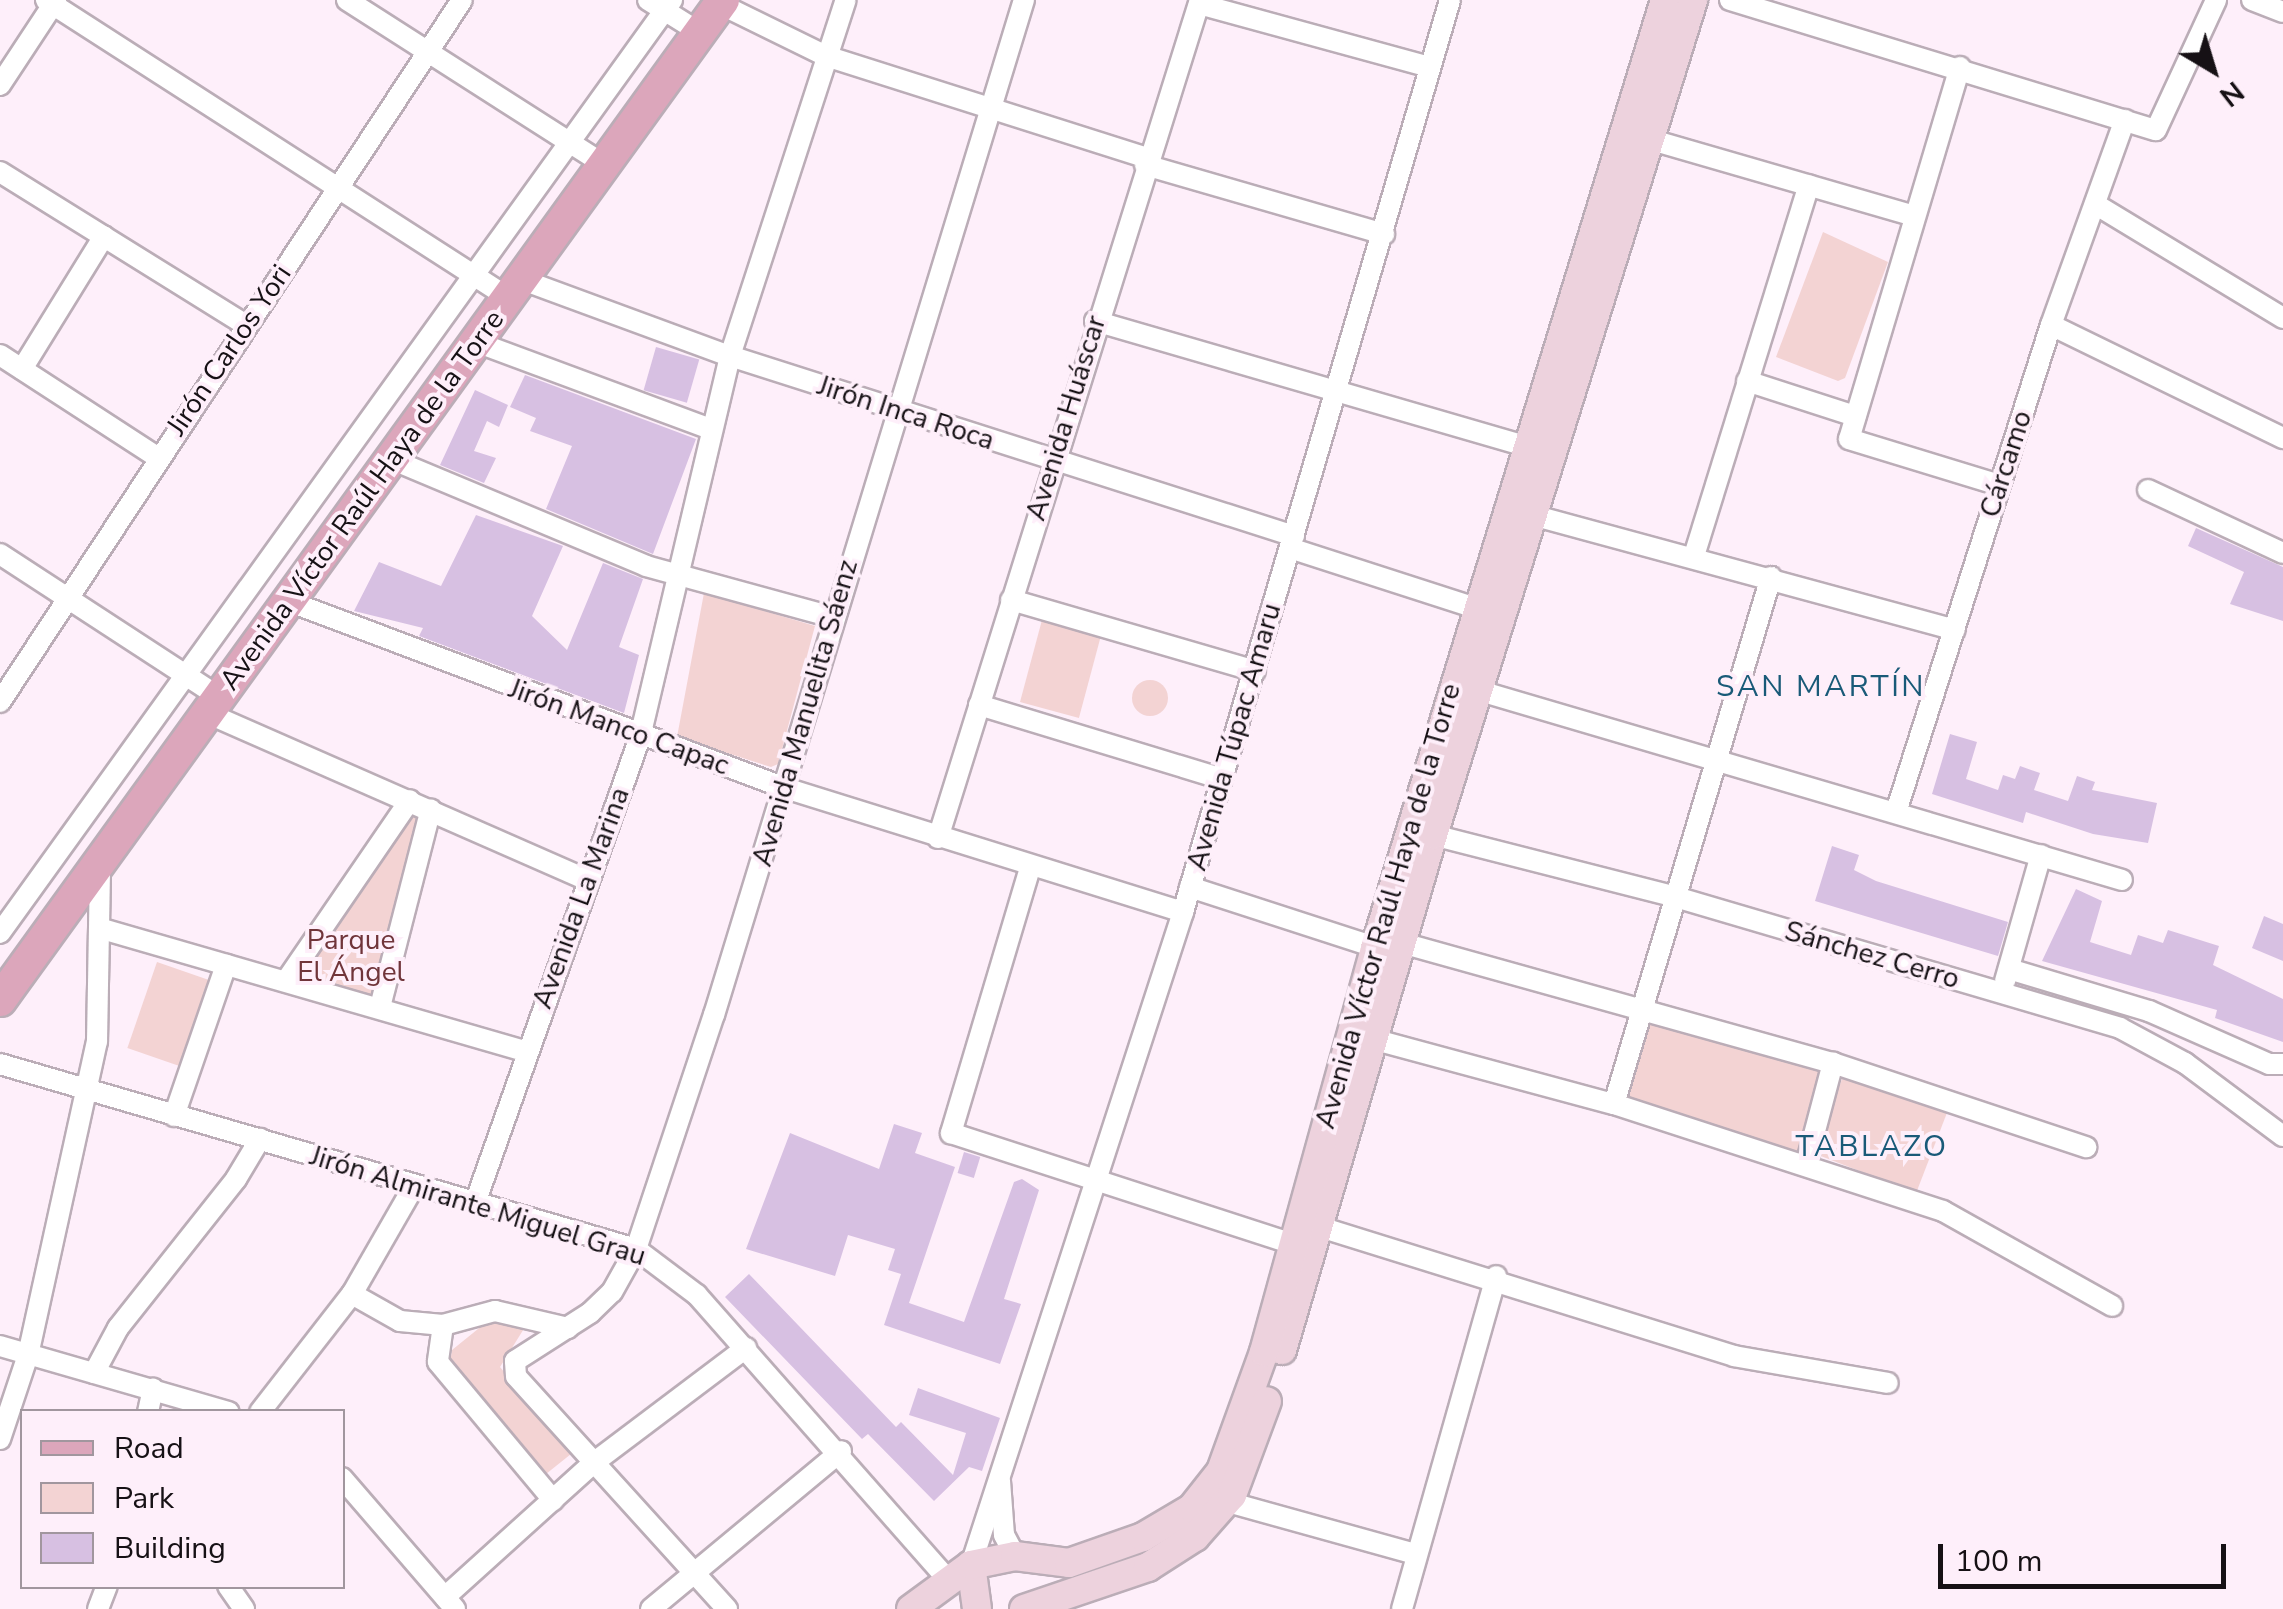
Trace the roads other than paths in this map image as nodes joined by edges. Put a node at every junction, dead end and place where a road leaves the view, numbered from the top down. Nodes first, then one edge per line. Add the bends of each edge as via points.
1 (346, 0) edge
2 (462, 0) edge
3 (846, 0) edge
4 (1024, 0) edge
5 (1450, 0) edge
6 (1665, 0) edge
7 (1693, 0) edge
8 (1730, 0) edge
9 (2216, 0) edge
10 (2252, 0) edge
11 (51, 2) edge
12 (721, 2) edge
13 (1200, 2) edge
14 (661, 4) edge
15 (2283, 12) edge
16 (700, 32) junction
17 (424, 54) junction
18 (826, 56) junction
19 (1430, 67) junction
20 (1960, 67) junction
21 (0, 85) edge
22 (988, 112) junction
23 (2125, 120) junction
24 (1648, 139) junction
25 (567, 142) junction
26 (1146, 161) junction
27 (605, 165) junction
28 (0, 172) edge
29 (1808, 185) junction
30 (336, 187) junction
31 (2095, 204) junction
32 (1912, 215) junction
33 (1384, 234) junction
34 (104, 236) junction
35 (474, 276) junction
36 (516, 289) junction
37 (2283, 318) edge
38 (1095, 321) junction
39 (2052, 325) junction
40 (247, 326) junction
41 (479, 343) junction
42 (0, 355) edge
43 (730, 356) junction
44 (22, 369) junction
45 (1747, 381) junction
46 (1338, 388) junction
47 (896, 411) junction
48 (1855, 416) junction
49 (710, 429) junction
50 (2283, 438) edge
51 (1526, 446) junction
52 (157, 457) junction
53 (394, 460) junction
54 (1054, 460) junction
55 (1999, 485) junction
56 (2148, 490) dead end
57 (1532, 515) junction
58 (1292, 542) junction
59 (2283, 553) edge
60 (0, 554) edge
61 (1694, 556) junction
62 (674, 573) junction
63 (1770, 577) junction
64 (69, 598) junction
65 (1011, 600) junction
66 (288, 601) junction
67 (1476, 608) junction
68 (832, 617) junction
69 (1954, 630) junction
70 (1255, 671) junction
71 (184, 674) junction
72 (1480, 692) junction
73 (0, 702) edge
74 (979, 704) junction
75 (213, 705) junction
76 (640, 736) junction
77 (1718, 761) junction
78 (1222, 779) junction
79 (785, 788) junction
80 (410, 800) junction
81 (431, 810) junction
82 (1896, 812) junction
83 (1433, 835) junction
84 (938, 838) junction
85 (2041, 855) junction
86 (100, 862) junction
87 (1030, 868) junction
88 (588, 880) junction
89 (2122, 880) dead end
90 (1190, 887) junction
91 (1672, 896) junction
92 (1183, 912) junction
93 (102, 929) junction
94 (0, 933) edge
95 (1392, 949) junction
96 (226, 965) junction
97 (2009, 969) junction
98 (286, 981) junction
99 (2001, 992) junction
100 (0, 1000) edge
101 (380, 1007) junction
102 (1638, 1010) junction
103 (1376, 1040) junction
104 (525, 1051) junction
105 (1833, 1063) junction
106 (0, 1064) edge
107 (2283, 1064) edge
108 (88, 1091) junction
109 (1614, 1104) junction
110 (174, 1116) junction
111 (2283, 1136) edge
112 (260, 1139) junction
113 (2086, 1147) dead end
114 (1806, 1165) junction
115 (1097, 1182) junction
116 (413, 1188) junction
117 (475, 1204) junction
118 (1320, 1226) junction
119 (1290, 1244) junction
120 (636, 1250) junction
121 (1496, 1276) junction
122 (352, 1294) junction
123 (2112, 1306) dead end
124 (443, 1325) junction
125 (568, 1328) junction
126 (0, 1346) edge
127 (746, 1348) junction
128 (28, 1355) junction
129 (94, 1374) junction
130 (1888, 1383) dead end
131 (153, 1389) junction
132 (149, 1409) edge
133 (219, 1409) edge
134 (262, 1409) edge
135 (0, 1439) edge
136 (841, 1451) junction
137 (592, 1464) junction
138 (1000, 1469) junction
139 (345, 1481) edge
140 (553, 1500) junction
141 (1228, 1502) junction
142 (1416, 1554) junction
143 (1015, 1556) junction
144 (693, 1570) junction
145 (959, 1572) junction
146 (450, 1603) edge
147 (1028, 1608) edge
148 (651, 1609) edge
149 (728, 1609) edge
150 (911, 1609) edge
151 (977, 1609) edge
152 (1402, 1609) edge

1 - 17 street
2 - 17 street, Jirón Carlos Yori
3 - 18 street, Avenida La Marina
4 - 22 street, Avenida Manuelita Sáenz
5 - 19 street, Avenida Túpac Amaru
6 - 51 main road, Avenida Víctor Raúl Haya de la Torre
7 - 24 main road, Avenida Víctor Raúl Haya de la Torre
8 - 20 street
9 - 23 street via 2156,130
10 - 15 street
11 - 21 street
11 - 30 street, Jirón Inca Roca
12 - 16 main road, Avenida Víctor Raúl Haya de la Torre
12 - 18 street
13 - 19 street
13 - 26 street, Avenida Huáscar
14 - 16 street
14 - 25 street
16 - 27 main road, Avenida Víctor Raúl Haya de la Torre
17 - 25 street
17 - 30 street, Jirón Carlos Yori
18 - 22 street
18 - 43 street, Avenida La Marina
19 - 33 street, Avenida Túpac Amaru
20 - 23 street
20 - 32 street
22 - 26 street
22 - 47 street, Avenida Manuelita Sáenz
23 - 31 street, Cárcamo
24 - 29 street
24 - 57 main road, Avenida Víctor Raúl Haya de la Torre
25 - 27 street
25 - 35 street
26 - 33 street
26 - 38 street, Avenida Huáscar
27 - 36 main road, Avenida Víctor Raúl Haya de la Torre
28 - 34 street
29 - 32 street
29 - 45 street
30 - 35 street, Jirón Inca Roca
30 - 40 street, Jirón Carlos Yori
31 - 37 street
31 - 39 street, Cárcamo
32 - 48 street
33 - 46 street, Avenida Túpac Amaru
34 - 40 street
34 - 44 street
35 - 36 street, Jirón Inca Roca
35 - 71 street
36 - 41 main road, Avenida Víctor Raúl Haya de la Torre
36 - 43 street, Jirón Inca Roca
38 - 46 street
38 - 54 street, Avenida Huáscar
39 - 50 street
39 - 55 street, Cárcamo
40 - 52 street, Jirón Carlos Yori
41 - 49 street
41 - 53 main road, Avenida Víctor Raúl Haya de la Torre
42 - 44 street
43 - 47 street, Jirón Inca Roca
43 - 49 street, Avenida La Marina
44 - 52 street
45 - 48 street
45 - 61 street
46 - 51 street
46 - 58 street, Avenida Túpac Amaru
47 - 54 street, Jirón Inca Roca
47 - 68 street, Avenida Manuelita Sáenz
48 - 55 street via 1849,439
49 - 62 street, Avenida La Marina
51 - 67 main road, Avenida Víctor Raúl Haya de la Torre
52 - 64 street, Jirón Carlos Yori
53 - 62 street via 605,551
53 - 66 main road, Avenida Víctor Raúl Haya de la Torre
54 - 58 street, Jirón Inca Roca
54 - 65 street, Avenida Huáscar
55 - 69 street, Cárcamo
56 - 59 street
57 - 61 street
57 - 72 main road, Avenida Víctor Raúl Haya de la Torre
58 - 67 street, Jirón Inca Roca
58 - 70 street, Avenida Túpac Amaru
60 - 64 street
61 - 63 street
62 - 68 street
62 - 76 street, Avenida La Marina
63 - 69 street
63 - 77 street
64 - 71 street
64 - 73 street, Jirón Carlos Yori
65 - 70 street
65 - 74 street, Avenida Huáscar
66 - 75 main road, Avenida Víctor Raúl Haya de la Torre
66 - 76 street, Jirón Manco Capac
67 - 95 main road, Avenida Víctor Raúl Haya de la Torre
68 - 79 street, Avenida Manuelita Sáenz
69 - 82 street, Cárcamo
70 - 78 street, Avenida Túpac Amaru
71 - 75 street
71 - 94 street
72 - 77 street
72 - 83 main road, Avenida Víctor Raúl Haya de la Torre
74 - 78 street
74 - 84 street, Avenida Huáscar
75 - 80 street
75 - 86 main road, Avenida Víctor Raúl Haya de la Torre
76 - 79 street, Jirón Manco Capac
76 - 88 street, Avenida La Marina
77 - 82 street
77 - 91 street
78 - 90 street, Avenida Túpac Amaru
79 - 84 street, Jirón Manco Capac
79 - 120 street, Avenida Manuelita Sáenz
80 - 81 street
80 - 98 street
81 - 88 street
81 - 101 street
82 - 85 street
83 - 91 street, Sánchez Cerro
83 - 95 main road, Avenida Víctor Raúl Haya de la Torre
84 - 87 street, Jirón Manco Capac
85 - 89 street
85 - 97 street
86 - 93 street
86 - 100 main road, Avenida Víctor Raúl Haya de la Torre
87 - 92 street, Jirón Manco Capac
87 - 115 street via 951,1133
88 - 104 street, Avenida La Marina
90 - 92 street, Avenida Túpac Amaru
90 - 95 street
91 - 99 street, Sánchez Cerro
91 - 102 street
92 - 115 street, Avenida Túpac Amaru
93 - 96 street
93 - 108 street
95 - 102 street
95 - 103 main road, Avenida Víctor Raúl Haya de la Torre
95 - 119 main road, Avenida Víctor Raúl Haya de la Torre
96 - 98 street
96 - 110 street
97 - 99 street
97 - 107 street via 2149,1010
98 - 101 street
99 - 111 street, Sánchez Cerro via 2149,1043
101 - 104 street
102 - 105 street
102 - 109 street
103 - 109 street
103 - 118 main road, Avenida Víctor Raúl Haya de la Torre
104 - 117 street, Avenida La Marina
105 - 113 street
105 - 114 street
106 - 108 street, Jirón Almirante Miguel Grau
108 - 110 street, Jirón Almirante Miguel Grau
108 - 128 street
109 - 114 street
110 - 112 street, Jirón Almirante Miguel Grau
112 - 116 street, Jirón Almirante Miguel Grau
112 - 129 street via 118,1328
114 - 123 street via 1943,1211
115 - 119 street
115 - 138 street, Avenida Túpac Amaru
116 - 117 street, Jirón Almirante Miguel Grau
116 - 122 street
117 - 120 street, Jirón Almirante Miguel Grau
118 - 121 street
118 - 141 main road, Avenida Víctor Raúl Haya de la Torre via 1255,1440
119 - 143 main road, Avenida Víctor Raúl Haya de la Torre via 1234,1442 1207,1492 1172,1522 1092,1557 1068,1563
120 - 125 street, Avenida Manuelita Sáenz via 612,1292
120 - 127 street, Jirón Almirante Miguel Grau via 679,1278
121 - 130 street via 1734,1356
121 - 142 street
122 - 124 street via 400,1321
122 - 134 street
124 - 125 street via 494,1311
124 - 140 street via 438,1362
125 - 137 street, Avenida Manuelita Sáenz via 525,1350 515,1361 516,1376
126 - 128 street
127 - 136 street, Jirón Almirante Miguel Grau
127 - 137 street
128 - 129 street
128 - 135 street
129 - 131 street
131 - 132 street
131 - 133 street
136 - 144 street
136 - 145 street, Jirón Almirante Miguel Grau
137 - 140 street
137 - 144 street
138 - 143 street, Avenida Túpac Amaru via 1004,1535
138 - 145 street, Avenida Túpac Amaru
139 - 146 street
140 - 146 street
141 - 142 street
141 - 147 main road, Avenida Víctor Raúl Haya de la Torre via 1195,1537 1148,1566
142 - 152 street
143 - 145 main road, Avenida Víctor Raúl Haya de la Torre
143 - 147 main road via 1033,1581
144 - 148 street
144 - 149 street
145 - 150 main road, Avenida Víctor Raúl Haya de la Torre
145 - 151 main road

